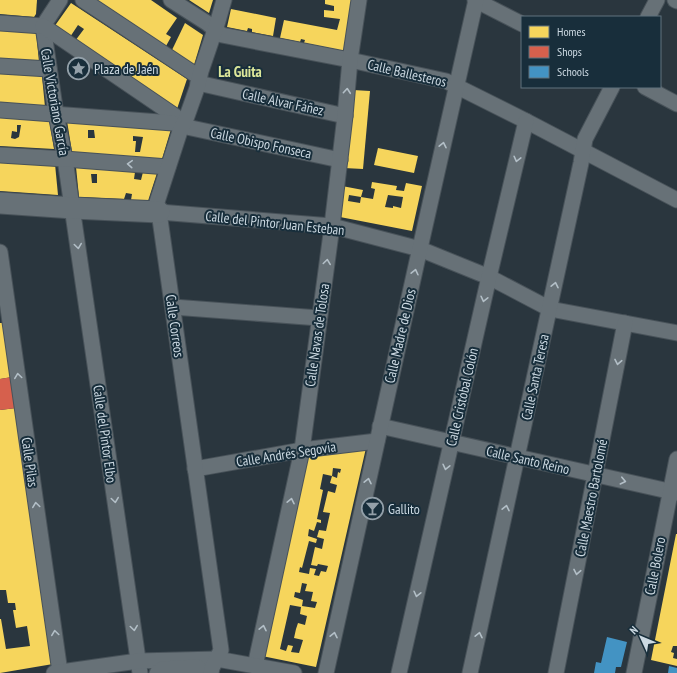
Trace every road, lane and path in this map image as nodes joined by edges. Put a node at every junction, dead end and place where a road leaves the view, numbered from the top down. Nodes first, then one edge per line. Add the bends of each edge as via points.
1 (60, 0) edge
2 (83, 0) edge
3 (171, 0) edge
4 (224, 0) edge
5 (359, 0) edge
6 (475, 0) edge
7 (657, 0) edge
8 (649, 16) edge
9 (0, 23) edge
10 (521, 23) edge
11 (42, 26) junction
12 (215, 30) junction
13 (350, 60) junction
14 (0, 66) edge
15 (49, 69) junction
16 (198, 80) junction
17 (456, 86) junction
18 (611, 88) edge
19 (647, 88) edge
20 (677, 104) edge
21 (0, 110) edge
22 (56, 114) junction
23 (345, 116) junction
24 (526, 121) junction
25 (182, 126) junction
26 (582, 151) junction
27 (0, 155) edge
28 (65, 159) junction
29 (340, 160) junction
30 (168, 167) junction
31 (677, 200) edge
32 (0, 203) edge
33 (73, 208) junction
34 (159, 212) junction
35 (332, 226) junction
36 (420, 249) junction
37 (0, 252) edge
38 (488, 277) junction
39 (173, 307) junction
40 (550, 309) junction
41 (320, 318) junction
42 (625, 323) junction
43 (677, 333) edge
44 (378, 434) junction
45 (451, 442) junction
46 (302, 450) junction
47 (517, 457) junction
48 (677, 459) edge
49 (196, 469) junction
50 (596, 475) junction
51 (674, 492) edge
52 (214, 666) edge
53 (139, 667) edge
54 (264, 669) edge
55 (57, 672) edge
56 (157, 673) edge
57 (204, 673) edge
58 (294, 673) edge
59 (326, 673) edge
60 (400, 673) edge
61 (470, 673) edge
62 (556, 673) edge
63 (634, 673) edge

1 - 11 street
2 - 16 street, Calle Alvar Fáñez
3 - 12 street, Calle Ballesteros
4 - 12 street, Calle Correos
5 - 13 street, Calle Navas de Tolosa
6 - 10 street
6 - 17 street, Calle Madre de Dios
7 - 8 street
9 - 11 street
11 - 15 street, Calle Victoriano García
11 - 25 street via 175,116
12 - 13 street, Calle Ballesteros via 222,35
12 - 16 street, Calle Correos
13 - 17 street, Calle Ballesteros via 446,81
23 -> 13 street, Calle Navas de Tolosa
14 - 15 street
15 - 22 street, Calle Victoriano García
16 - 23 street, Calle Alvar Fáñez
16 - 25 street, Calle Correos
17 - 24 street, Calle Ballesteros
36 -> 17 street, Calle Madre de Dios
18 - 26 street, Calle Santa Teresa via 585,139
19 - 20 street
21 - 22 street
22 - 25 street via 173,123
22 - 28 street, Calle Victoriano García
23 - 29 street, Calle Navas de Tolosa
24 - 26 street, Calle Ballesteros
24 -> 38 street, Calle Cristóbal Colón
25 - 29 street, Calle Obispo Fonseca
25 - 30 street, Calle Correos
26 - 31 street, Calle Ballesteros
40 -> 26 street, Calle Santa Teresa
27 - 28 street
30 -> 28 street
28 - 33 street, Calle Victoriano García
29 - 35 street, Calle Navas de Tolosa
30 - 34 street, Calle Correos via 157,202
32 - 33 street, Calle del Pintor Juan Esteban
33 - 34 street, Calle del Pintor Juan Esteban
33 -> 53 street, Calle del Pintor Elbo
34 - 35 street, Calle del Pintor Juan Esteban
34 - 39 street, Calle Correos
35 - 36 street, Calle del Pintor Juan Esteban
41 -> 35 street, Calle Navas de Tolosa
36 - 38 street, Calle del Pintor Juan Esteban
44 -> 36 street, Calle Madre de Dios
55 -> 37 street, Calle Pilas
38 - 40 street, Calle del Pintor Juan Esteban
38 -> 45 street, Calle Cristóbal Colón
39 - 41 street
39 - 49 street, Calle Correos
40 - 42 street, Calle del Pintor Juan Esteban
40 - 47 street, Calle Santa Teresa
41 - 46 street, Calle Navas de Tolosa
42 - 43 street, Calle del Pintor Juan Esteban
42 -> 50 street, Calle Maestro Bartolomé
44 - 45 street, Calle Santo Reino
44 - 46 street, Calle Andrés Segovia
59 -> 44 street, Calle Madre de Dios
45 - 47 street, Calle Santo Reino
45 -> 60 street, Calle Cristóbal Colón
46 - 49 street, Calle Andrés Segovia
54 -> 46 street, Calle Navas de Tolosa
47 - 50 street, Calle Santo Reino
61 -> 47 street, Calle Santa Teresa
48 - 51 street, Calle Bolero
49 - 52 street, Calle Correos via 222,650
50 -> 51 street, Calle Santo Reino
50 -> 62 street, Calle Maestro Bartolomé
51 - 63 street, Calle Bolero
52 - 53 street
52 - 54 street
53 - 55 street
54 - 58 street
56 - 57 street via 162,669 197,667

